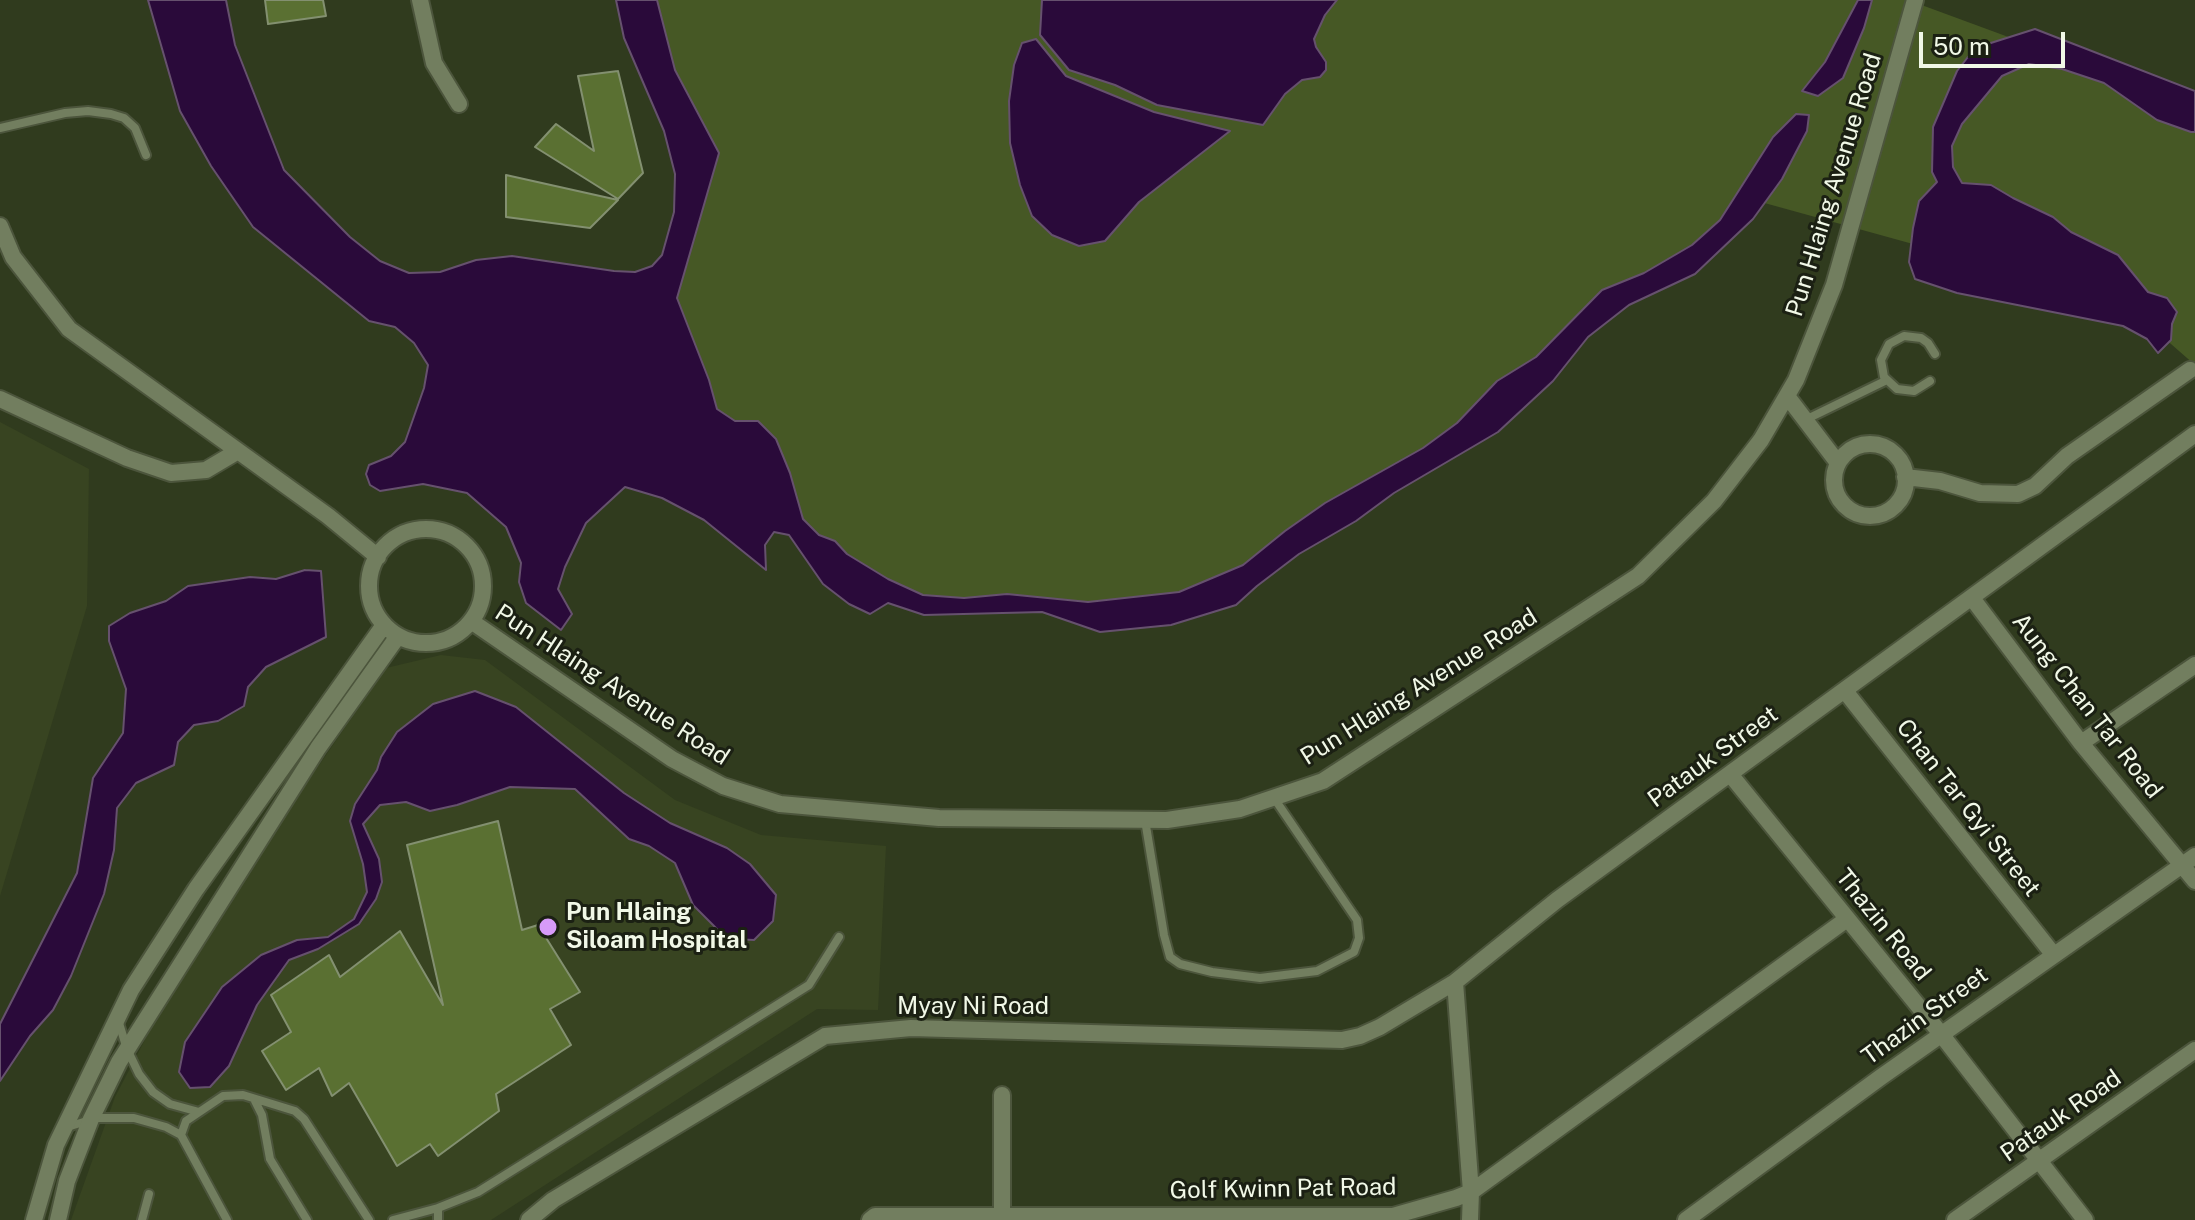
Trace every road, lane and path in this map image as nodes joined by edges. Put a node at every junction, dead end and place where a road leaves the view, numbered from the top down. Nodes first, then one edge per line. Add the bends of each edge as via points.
1 (420, 0) edge
2 (1915, 0) edge
3 (459, 104) dead end
4 (0, 128) edge
5 (146, 155) dead end
6 (0, 226) edge
7 (1935, 354) dead end
8 (2190, 370) dead end
9 (1887, 380) junction
10 (1930, 381) dead end
11 (1787, 396) junction
12 (0, 399) edge
13 (1807, 419) junction
14 (2195, 434) edge
15 (238, 451) junction
16 (1838, 463) junction
17 (1905, 477) junction
18 (378, 557) junction
19 (1972, 598) junction
20 (471, 621) junction
21 (391, 631) junction
22 (2195, 665) edge
23 (1845, 691) junction
24 (2081, 743) junction
25 (1730, 774) junction
26 (1273, 798) junction
27 (1145, 820) junction
28 (2189, 860) edge
29 (2195, 881) edge
30 (1847, 919) junction
31 (839, 937) dead end
32 (2053, 954) junction
33 (1455, 982) junction
34 (117, 1017) junction
35 (1941, 1034) junction
36 (127, 1049) junction
37 (2195, 1050) edge
38 (1002, 1095) dead end
39 (255, 1101) junction
40 (199, 1112) junction
41 (91, 1119) junction
42 (64, 1128) junction
43 (181, 1135) junction
44 (2041, 1160) junction
45 (1471, 1192) junction
46 (149, 1194) dead end
47 (438, 1208) junction
48 (1002, 1218) edge
49 (34, 1220) edge
50 (58, 1220) edge
51 (142, 1220) edge
52 (227, 1220) edge
53 (307, 1220) edge
54 (369, 1220) edge
55 (393, 1220) edge
56 (438, 1220) edge
57 (529, 1220) edge
58 (870, 1220) edge
59 (1470, 1220) edge
60 (1686, 1220) edge
61 (1955, 1220) edge
62 (2085, 1220) edge

1 - 3 street via 434,63
2 - 11 street, Pun Hlaing Avenue Road via 1834,285
4 - 5 lane via 65,113 111,114 135,128
6 - 15 street via 13,257 69,329
7 - 9 lane via 1921,338 1895,339 1881,360
8 - 17 street via 2018,494 1980,493
9 - 10 lane via 1905,391
9 - 13 lane
11 - 13 street
11 - 26 street, Pun Hlaing Avenue Road via 1714,501 1638,576 1323,781
12 - 15 street via 171,473 206,470
13 - 16 street
14 - 19 street, Patauk Street
15 - 18 street
16 - 17 street via 1852,449 1872,444 1891,451
16 - 17 street via 1834,483 1841,502 1867,516 1895,505
18 - 20 street via 399,535 422,528 455,536 476,556 483,575
18 - 21 street via 369,594
19 - 23 street, Patauk Street
19 - 24 street, Aung Chan Tar Road
20 - 21 street via 455,636 436,643 416,643
20 - 27 street, Pun Hlaing Avenue Road via 672,759 723,786 780,804 939,818
21 - 34 street via 196,889
21 - 36 street
22 - 24 street
23 - 25 street, Patauk Street
23 - 32 street, Chan Tar Gyi Street
24 - 28 street, Aung Chan Tar Road
25 - 30 street, Thazin Road
25 - 33 street, Patauk Street
26 - 27 street, Pun Hlaing Avenue Road via 1240,809
26 - 27 lane via 1357,920 1354,952 1317,971 1260,978 1212,972 1170,957
28 - 29 street, Aung Chan Tar Road
28 - 32 street, Thazin Street
30 - 35 street, Thazin Road
30 - 45 street, Golf Kwinn Pat Road
31 - 47 lane via 809,985 478,1192
32 - 35 street, Thazin Street
33 - 45 street
33 - 57 street, Myay Ni Road via 1380,1027 1342,1040 911,1028 825,1036 553,1200
34 - 36 lane
34 - 42 street
35 - 44 street, Thazin Road
35 - 60 street, Thazin Street
36 - 40 lane via 153,1092 170,1104
36 - 41 street
37 - 44 street, Patauk Road
38 - 48 street
39 - 40 lane via 232,1094
39 - 53 lane via 270,1159
39 - 54 lane via 295,1111 304,1119
40 - 43 lane via 186,1121
41 - 42 lane
41 - 43 lane via 134,1118
41 - 50 street
42 - 49 street
43 - 52 lane
44 - 61 street, Patauk Road
44 - 62 street, Thazin Road
45 - 48 street, Golf Kwinn Pat Road via 1393,1216
45 - 59 street
46 - 51 lane
47 - 55 lane
47 - 56 lane
48 - 58 street, Golf Kwinn Pat Road

